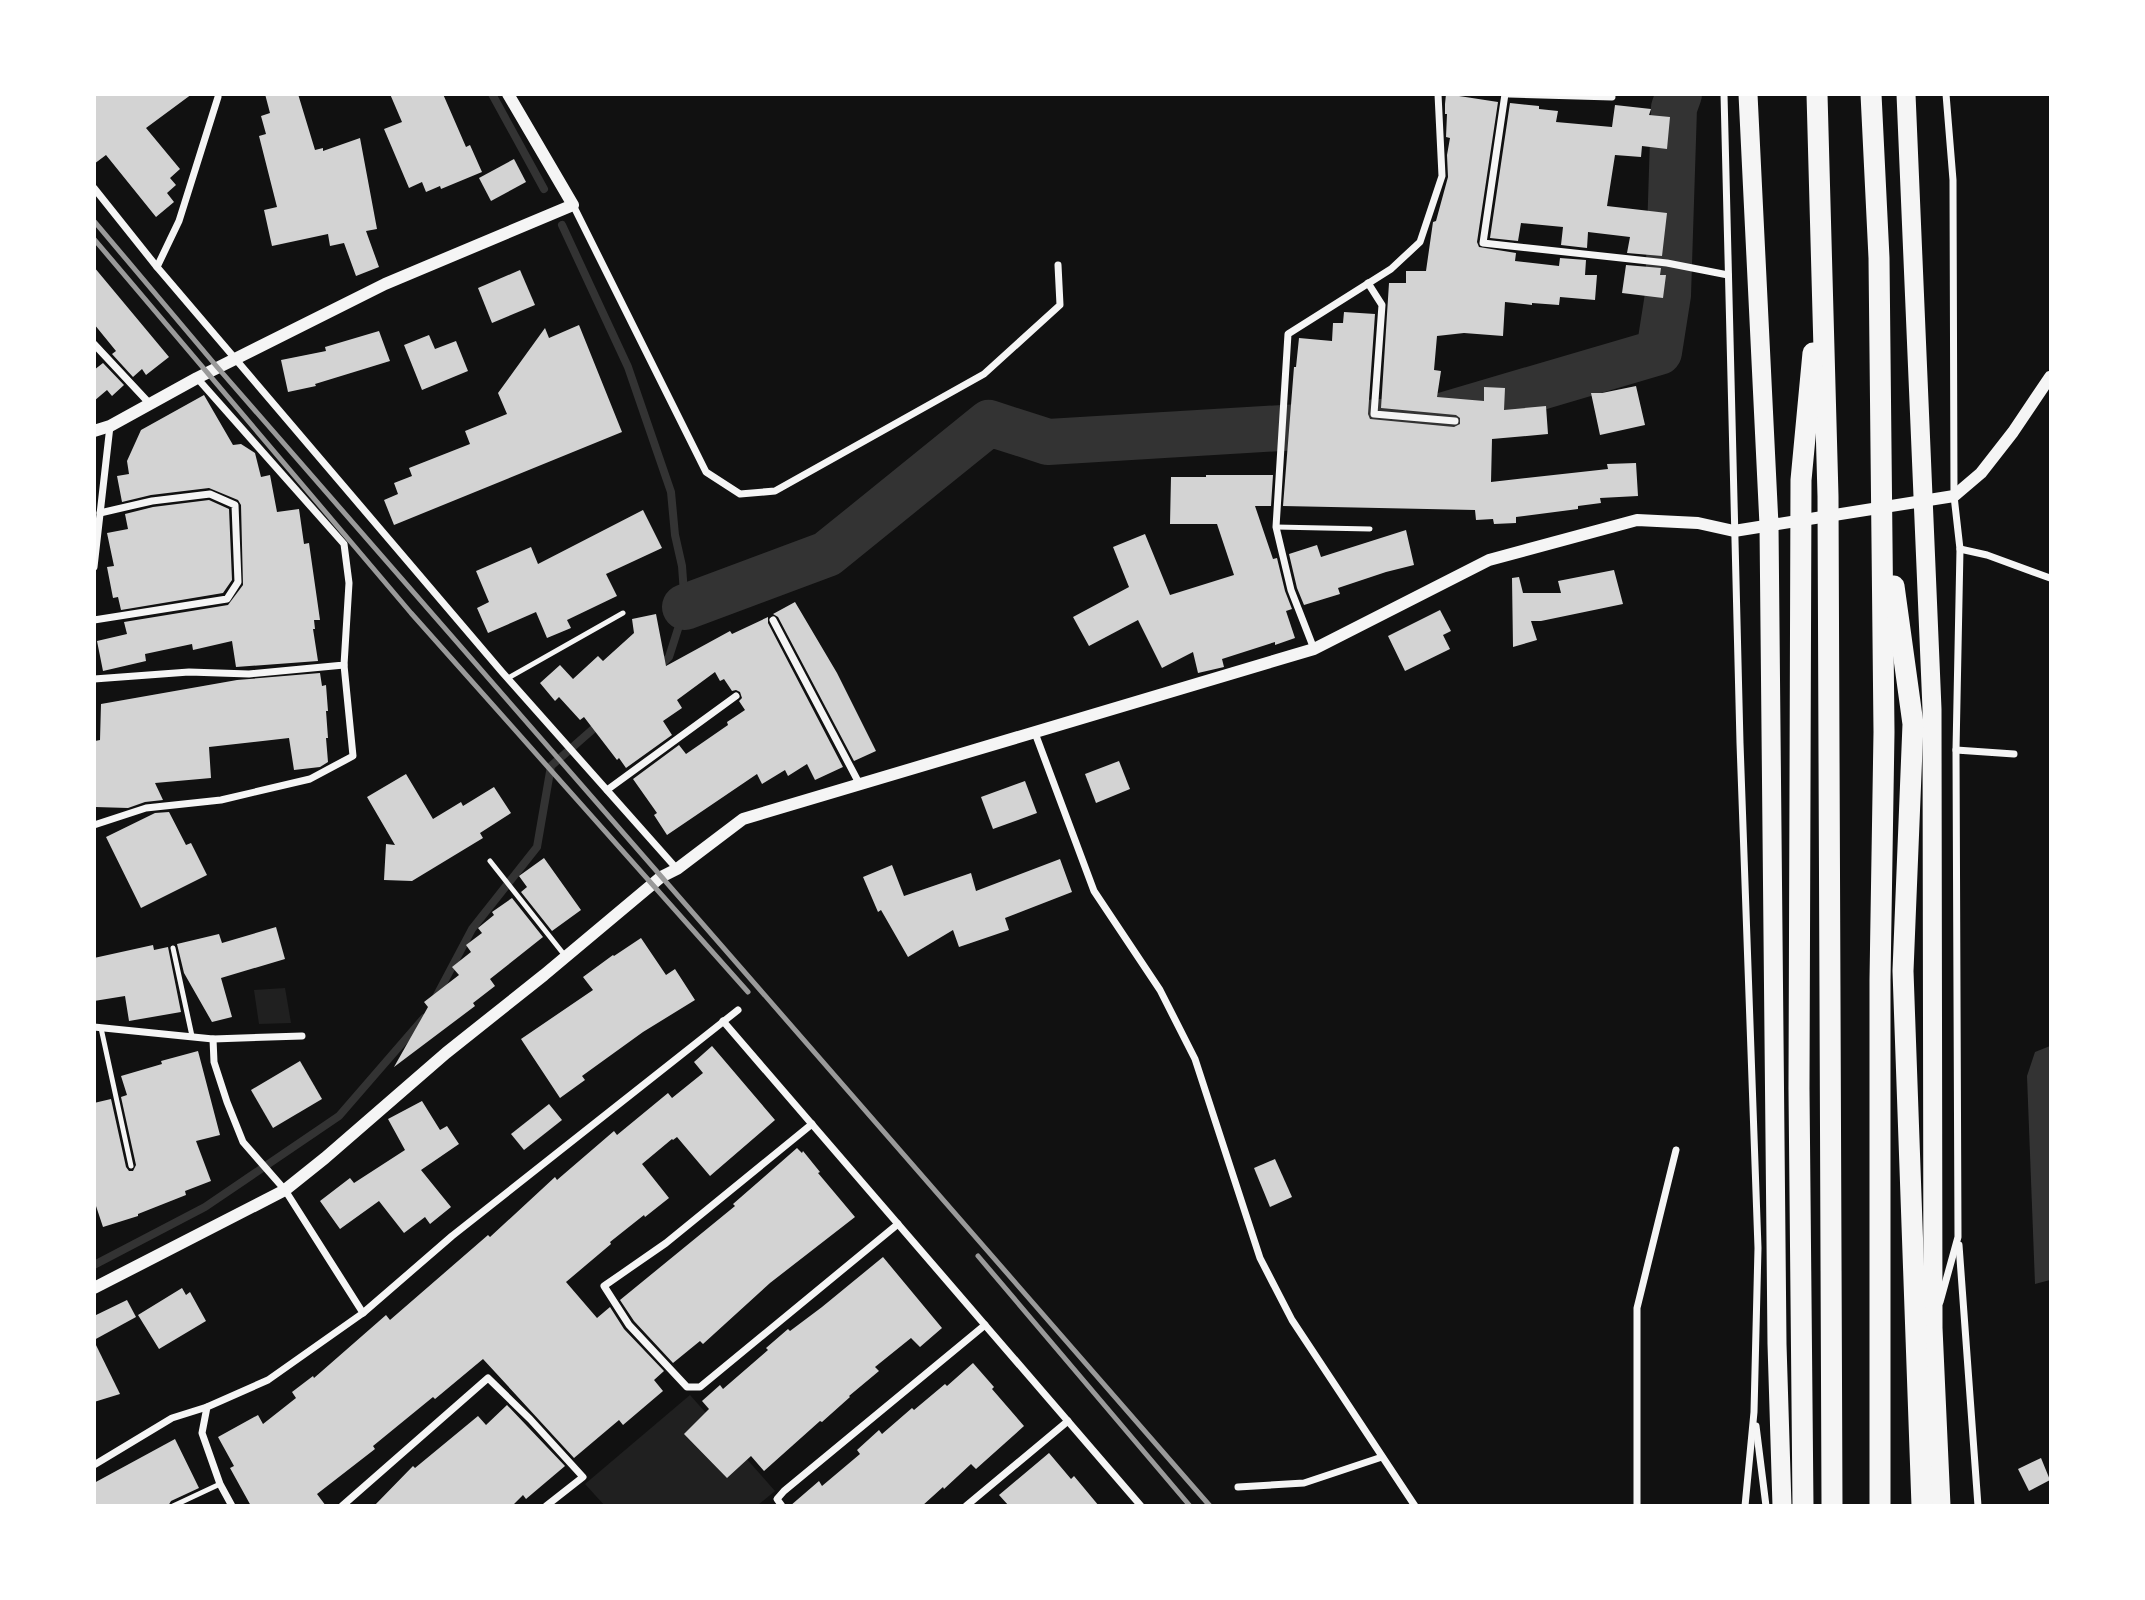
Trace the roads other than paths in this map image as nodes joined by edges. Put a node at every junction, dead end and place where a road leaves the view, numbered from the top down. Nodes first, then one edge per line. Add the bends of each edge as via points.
1 (508, 94) edge
2 (1438, 94) edge
3 (1507, 94) edge
4 (1724, 94) edge
5 (1748, 94) edge
6 (1817, 94) edge
7 (1871, 94) edge
8 (1906, 94) edge
9 (1946, 94) edge
10 (218, 97) dead end
11 (1612, 97) dead end
12 (94, 188) edge
13 (573, 205) junction
14 (1822, 258) junction
15 (1058, 265) dead end
16 (158, 267) junction
17 (1728, 275) junction
18 (1368, 283) junction
19 (94, 344) edge
20 (237, 359) junction
21 (197, 377) junction
22 (2050, 377) edge
23 (150, 404) junction
24 (1455, 421) dead end
25 (110, 426) junction
26 (94, 431) edge
27 (1882, 490) junction
28 (1954, 496) junction
29 (100, 513) junction
30 (1769, 525) junction
31 (1276, 527) junction
32 (1370, 528) dead end
33 (1734, 531) junction
34 (1959, 549) junction
35 (94, 567) edge
36 (2050, 578) edge
37 (623, 613) dead end
38 (94, 620) edge
39 (773, 620) dead end
40 (1314, 649) junction
41 (345, 665) junction
42 (508, 678) junction
43 (94, 679) edge
44 (736, 696) dead end
45 (1035, 733) junction
46 (1956, 750) junction
47 (2014, 754) dead end
48 (860, 785) junction
49 (607, 790) junction
50 (94, 825) edge
51 (490, 861) dead end
52 (677, 869) junction
53 (173, 948) dead end
54 (565, 957) junction
55 (738, 1010) dead end
56 (723, 1021) junction
57 (98, 1027) edge
58 (192, 1036) junction
59 (302, 1036) dead end
60 (213, 1039) junction
61 (812, 1124) junction
62 (1676, 1150) dead end
63 (131, 1166) dead end
64 (285, 1190) junction
65 (898, 1224) junction
66 (1958, 1237) junction
67 (94, 1288) edge
68 (363, 1313) junction
69 (985, 1325) junction
70 (1933, 1328) junction
71 (206, 1407) junction
72 (1754, 1412) junction
73 (1068, 1421) junction
74 (1382, 1457) junction
75 (94, 1465) edge
76 (220, 1484) junction
77 (1238, 1488) dead end
78 (173, 1506) edge
79 (232, 1506) edge
80 (342, 1506) edge
81 (546, 1506) edge
82 (782, 1506) edge
83 (966, 1506) edge
84 (1141, 1506) edge
85 (1415, 1506) edge
86 (1637, 1506) edge
87 (1745, 1506) edge
88 (1766, 1506) edge
89 (1782, 1506) edge
90 (1803, 1506) edge
91 (1832, 1506) edge
92 (1880, 1506) edge
93 (1922, 1506) edge
94 (1941, 1506) edge
95 (1978, 1506) edge

1 - 13 street
2 - 18 street via 1441,176 1420,242
3 - 11 street
3 - 17 street via 1483,243 1670,263
4 - 17 street
5 - 30 highway
6 - 14 highway
7 - 27 highway
8 - 70 highway via 1932,709
9 - 28 street via 1953,180
10 - 16 street via 179,221
12 - 16 street
13 - 15 street via 706,472 740,494 775,491 984,373 1060,305
13 - 20 street via 385,284
14 - 90 highway via 1801,480
14 - 91 highway via 1830,734
16 - 20 street
17 - 33 street
18 - 24 street via 1382,305 1374,414
18 - 31 street via 1288,334
19 - 23 street
20 - 21 street
20 - 42 street
21 - 23 street
21 - 41 street via 344,544 349,583
22 - 28 street via 1981,473
23 - 25 street
25 - 26 street
25 - 29 street
27 - 92 highway
27 - 93 highway via 1913,724 1903,971
28 - 30 street
28 - 34 street
29 - 35 street
29 - 38 street via 210,494 235,505 238,582 228,599
30 - 33 street
30 - 89 highway
31 - 32 lane
31 - 40 street via 1291,590
33 - 40 street via 1698,523 1637,520 1489,560
33 - 72 street via 1758,1248
34 - 36 street
34 - 46 street
37 - 42 lane
39 - 48 street
40 - 45 street
41 - 43 street via 249,674 189,672
41 - 50 street via 354,756 310,779 221,800 146,808
42 - 49 street
44 - 49 street
45 - 48 street
45 - 74 street via 1094,891 1160,990 1195,1059 1260,1258 1292,1321
46 - 47 street
46 - 66 street
48 - 52 street via 743,819
49 - 52 street
51 - 54 lane
52 - 54 street
53 - 58 lane
54 - 64 street
55 - 56 street
56 - 61 street
56 - 68 street via 452,1236
57 - 58 street
57 - 63 lane
58 - 60 street
59 - 60 street
60 - 64 street via 214,1062 243,1142
61 - 65 street
61 - 65 street via 666,1243 604,1286 629,1325 687,1387 700,1387
62 - 86 street via 1637,1308
64 - 67 street
64 - 68 street
65 - 69 street
66 - 70 street
66 - 95 street
68 - 71 street via 268,1380
69 - 73 street
69 - 82 street via 784,1491 776,1499
70 - 94 highway
71 - 75 street via 173,1418
71 - 76 street via 202,1433
72 - 87 street
72 - 88 street
73 - 83 street
73 - 84 street
74 - 77 street via 1304,1483
74 - 85 street
76 - 78 lane
76 - 79 street
80 - 81 street via 488,1378 583,1477

